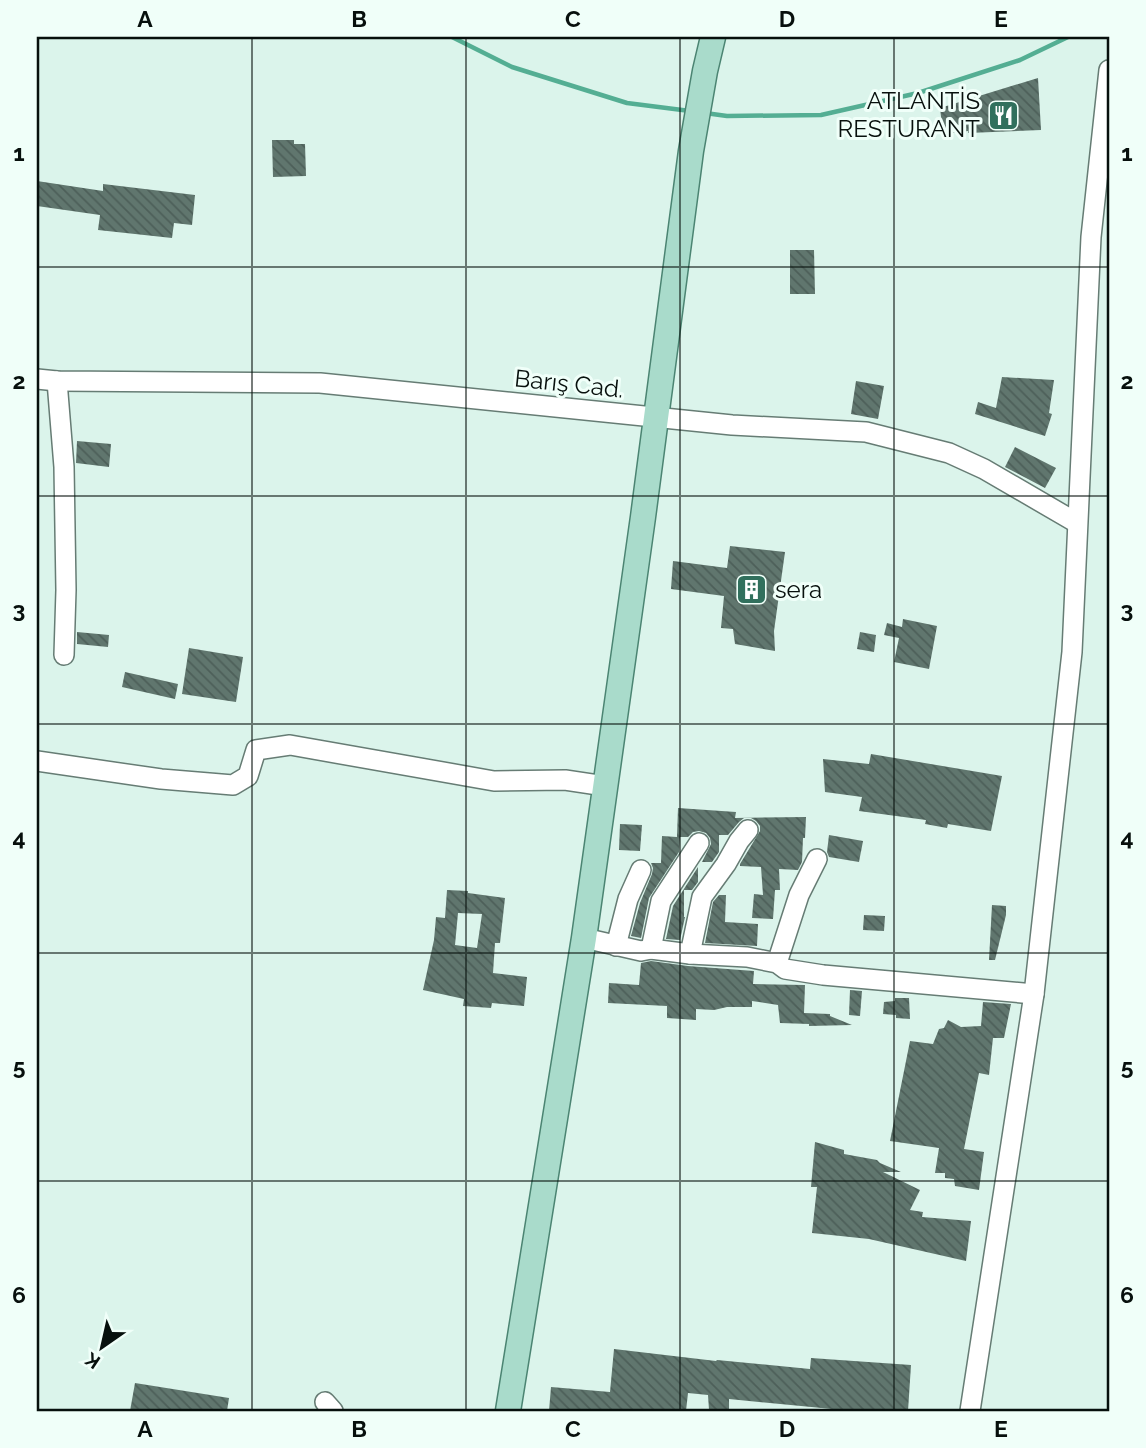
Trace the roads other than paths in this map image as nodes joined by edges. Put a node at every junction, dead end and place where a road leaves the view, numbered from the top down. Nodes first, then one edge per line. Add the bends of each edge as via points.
1 (695, 37) edge
2 (713, 37) edge
3 (1109, 70) edge
4 (705, 71) junction
5 (37, 379) edge
6 (57, 381) junction
7 (656, 418) junction
8 (1077, 523) junction
9 (64, 655) dead end
10 (37, 761) edge
11 (605, 786) junction
12 (748, 830) dead end
13 (699, 843) dead end
14 (817, 859) dead end
15 (641, 870) dead end
16 (584, 938) junction
17 (616, 946) junction
18 (651, 949) junction
19 (690, 954) junction
20 (777, 963) junction
21 (1034, 995) junction
22 (508, 1411) edge
23 (970, 1411) edge

1 - 4 main road
2 - 4 main road
3 - 8 street via 1091,237
4 - 7 main road
5 - 6 street, Barış Cad.
6 - 7 street, Barış Cad. via 320,383
6 - 9 street via 64,467
7 - 8 street, Barış Cad. via 866,432 949,453
7 - 11 main road
8 - 21 street via 1072,652
10 - 11 street via 233,785 248,776 256,750 290,746 494,781 565,780
11 - 16 main road
12 - 19 street via 702,897
13 - 18 street via 662,901
14 - 20 street via 799,895
15 - 17 street
16 - 17 street
16 - 22 main road
17 - 18 street
18 - 19 street
19 - 20 street
20 - 21 street via 785,969 823,975
21 - 23 street

